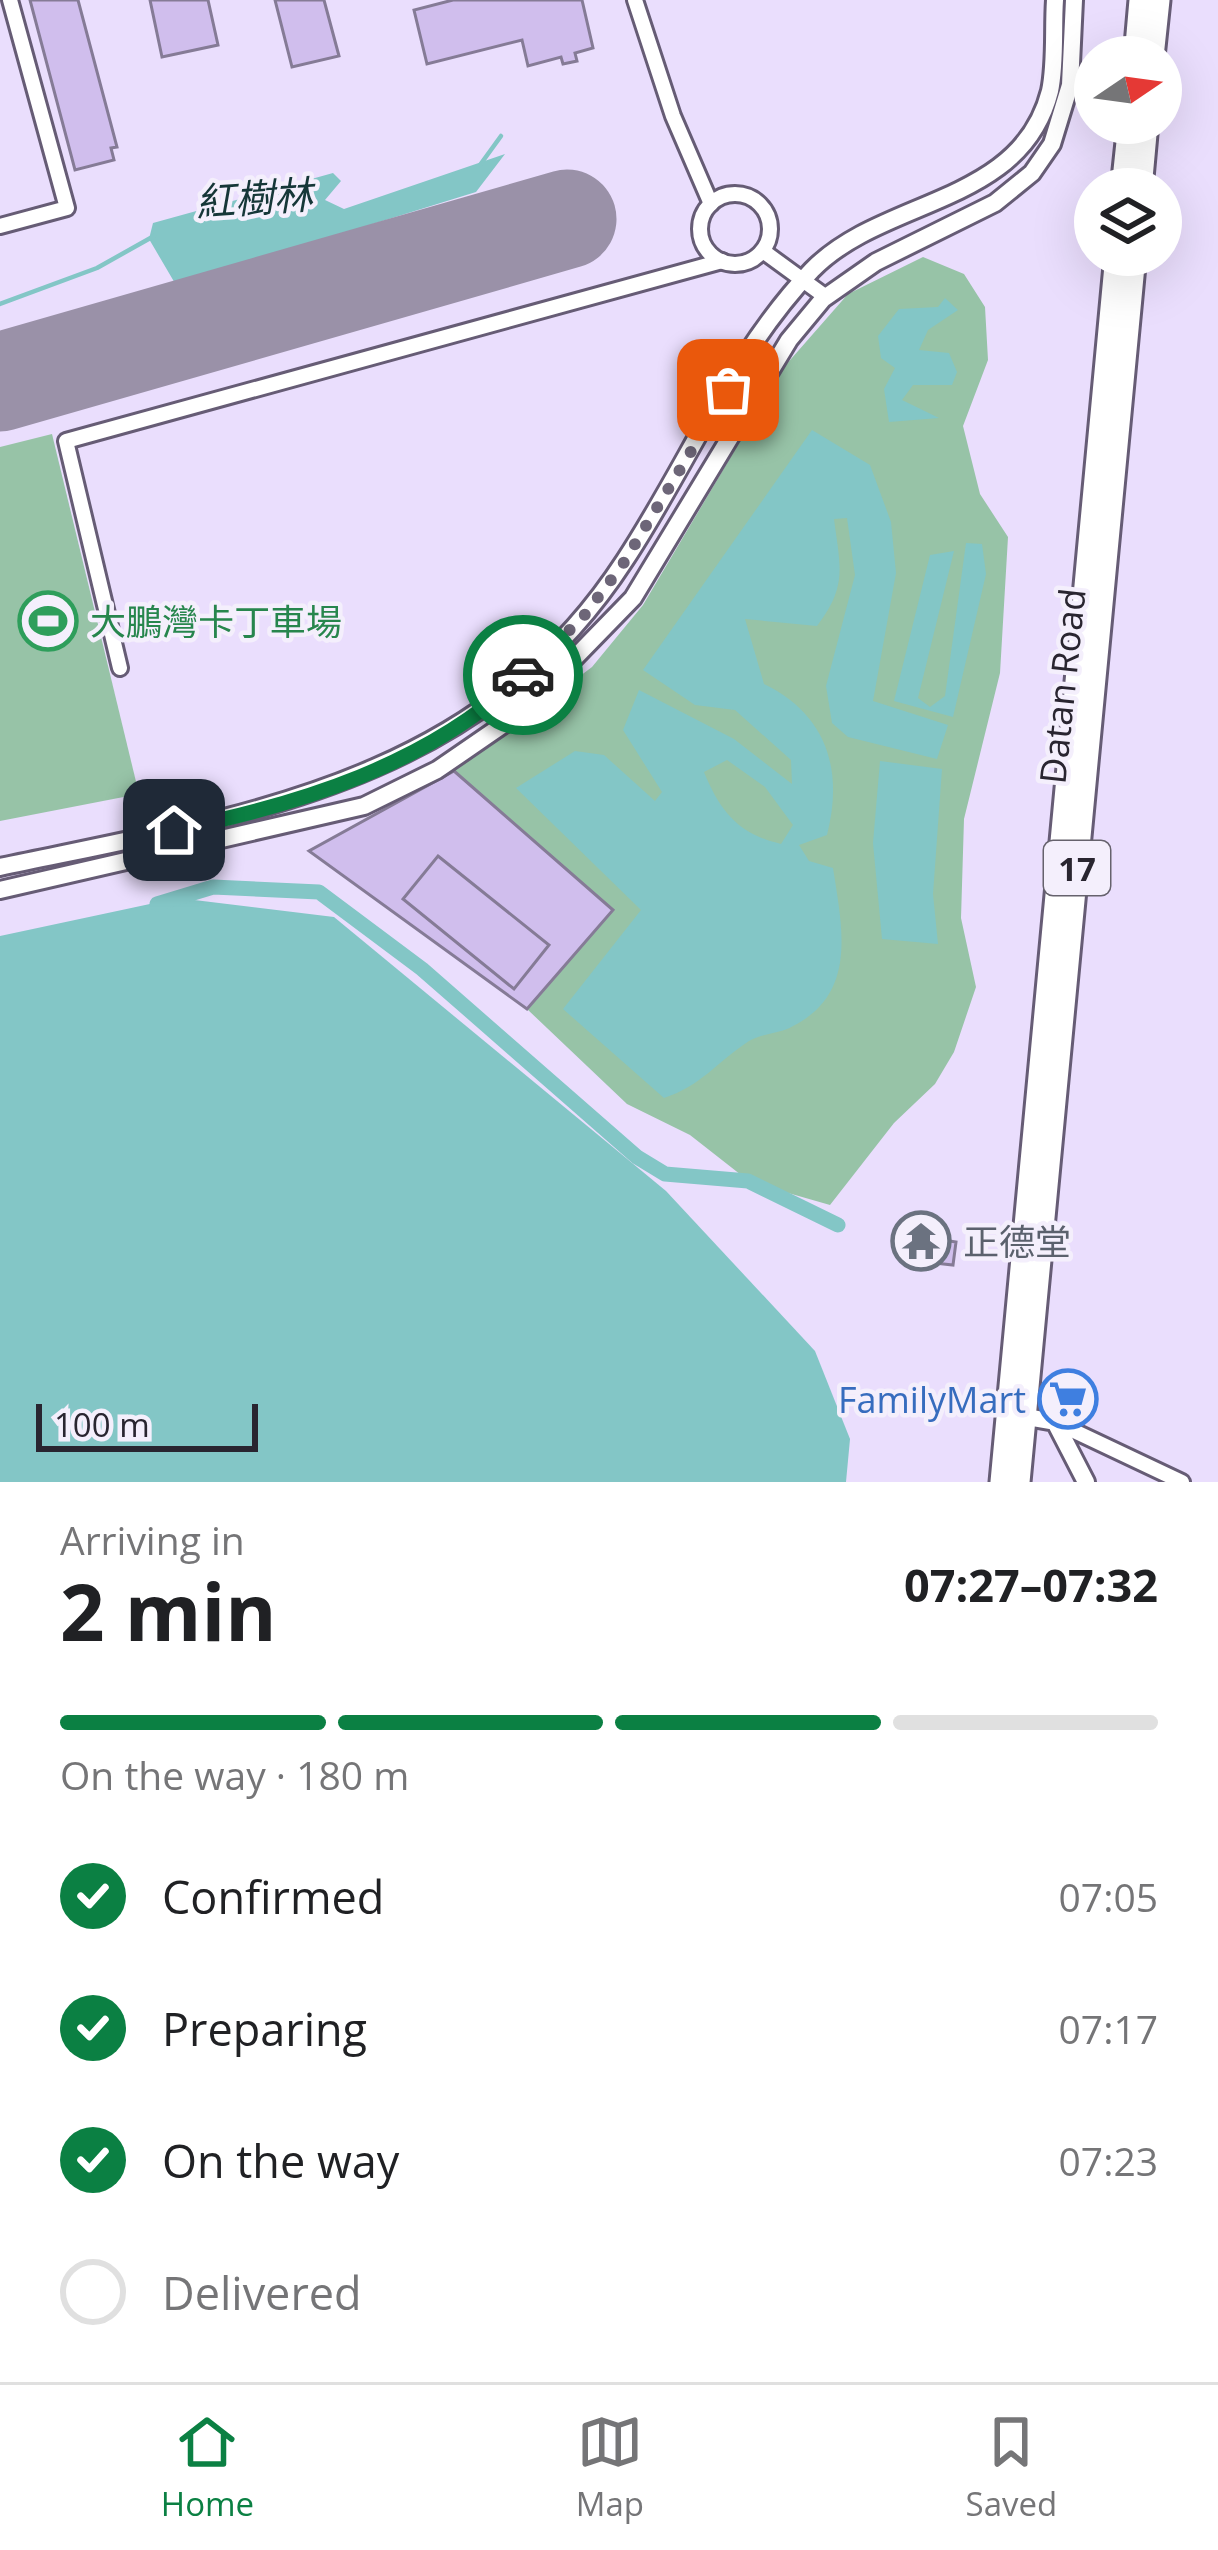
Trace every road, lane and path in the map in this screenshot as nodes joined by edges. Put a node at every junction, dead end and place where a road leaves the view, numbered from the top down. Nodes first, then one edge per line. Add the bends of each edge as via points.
1 (10, 0) edge
2 (635, 0) edge
3 (1054, 0) edge
4 (1074, 0) edge
5 (1140, 0) edge
6 (1159, 0) edge
7 (1137, 36) edge
8 (1156, 36) edge
9 (711, 204) junction
10 (0, 226) edge
11 (763, 250) junction
12 (722, 261) junction
13 (1114, 276) edge
14 (1133, 276) edge
15 (803, 280) junction
16 (826, 297) junction
17 (120, 668) dead end
18 (0, 867) edge
19 (0, 890) edge
20 (1015, 1415) junction
21 (1055, 1422) junction
22 (1001, 1482) edge
23 (1019, 1482) edge
24 (1086, 1482) edge
25 (1182, 1482) edge

1 - 10 street via 67,208
2 - 9 street
3 - 15 street via 1051,88 1017,152 982,180 860,234
4 - 16 street via 1070,85 1052,144 1032,173 995,203 875,262
5 - 7 main road
6 - 8 main road
9 - 11 street via 743,194 763,207 770,229
9 - 12 street via 701,235
11 - 12 street via 744,262
11 - 15 street
12 - 17 street via 66,441
13 - 20 main road, Datan Road / 17
14 - 20 main road, Datan Road / 17
15 - 16 street
15 - 18 street via 776,309 623,564 583,617 510,687 426,747 356,778 217,821
16 - 19 street via 789,340 633,598 523,711 437,770 364,806
20 - 21 street
20 - 22 main road, Datan Road / 17
20 - 23 main road, Datan Road / 17
21 - 24 street
21 - 25 street

